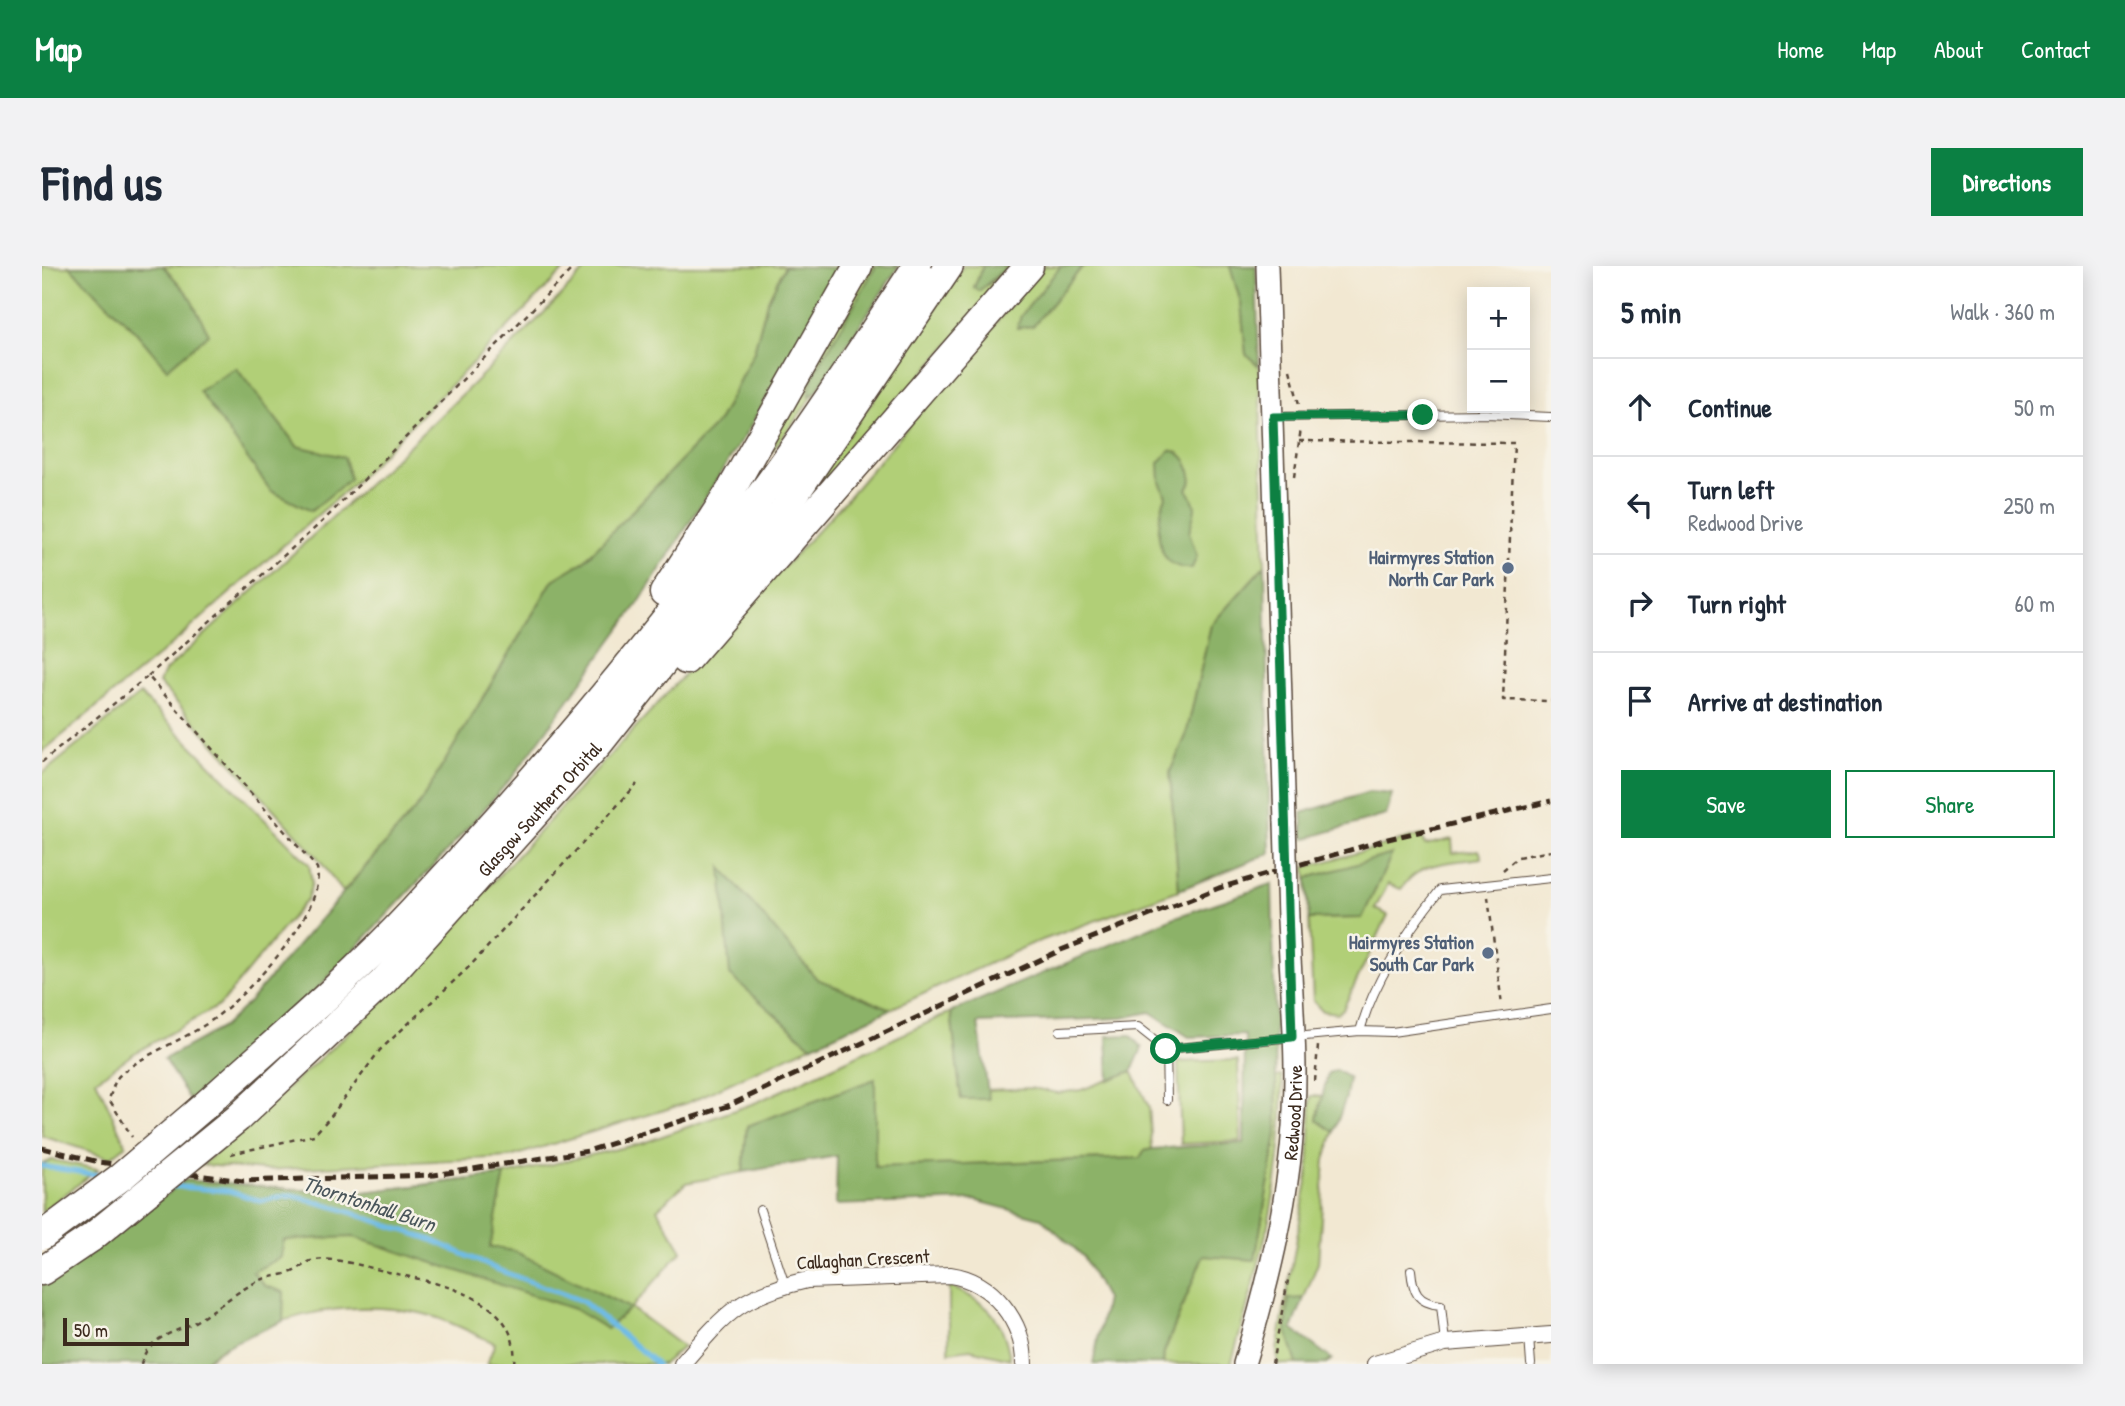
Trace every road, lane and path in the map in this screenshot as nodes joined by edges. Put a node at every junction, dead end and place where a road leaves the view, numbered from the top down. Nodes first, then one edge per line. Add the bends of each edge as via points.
1 (575, 266) edge
2 (858, 266) edge
3 (917, 266) edge
4 (949, 266) edge
5 (1029, 266) edge
6 (1267, 266) edge
7 (1273, 417) junction
8 (1551, 417) edge
9 (1299, 441) dead end
10 (148, 676) junction
11 (1551, 701) edge
12 (582, 718) junction
13 (599, 743) junction
14 (42, 762) edge
15 (637, 784) dead end
16 (1551, 851) edge
17 (1551, 878) edge
18 (1487, 884) junction
19 (1551, 1009) edge
20 (1504, 1015) junction
21 (1060, 1031) dead end
22 (1360, 1031) junction
23 (1292, 1037) junction
24 (1166, 1049) junction
25 (1167, 1100) dead end
26 (136, 1142) dead end
27 (221, 1156) dead end
28 (760, 1210) dead end
29 (42, 1236) edge
30 (1411, 1270) dead end
31 (42, 1271) edge
32 (785, 1285) junction
33 (1551, 1335) edge
34 (1529, 1337) junction
35 (1445, 1343) junction
36 (1403, 1360) edge
37 (684, 1362) edge
38 (141, 1364) edge
39 (514, 1364) edge
40 (1024, 1364) edge
41 (1244, 1364) edge
42 (1375, 1364) edge
43 (1531, 1364) edge

1 - 10 path via 324,520
2 - 12 highway via 731,490
3 - 12 highway, Glasgow Southern Orbital via 776,474
4 - 13 highway, Glasgow Southern Orbital via 783,510
5 - 13 highway via 696,650
6 - 7 street, Redwood Drive
7 - 8 lane
7 - 23 street, Redwood Drive, bridge
9 - 11 path via 1514,443 1503,700
10 - 14 path
10 - 26 path via 303,848 320,881 314,902 267,968 216,1017 118,1076 109,1099
12 - 29 highway, Glasgow Southern Orbital, bridge via 412,912 286,1033 121,1177
13 - 31 highway, Glasgow Southern Orbital, bridge via 383,982 238,1118 91,1238
15 - 27 path via 470,966 380,1050 314,1135
16 - 18 path via 1518,857
17 - 18 lane
18 - 20 path
18 - 22 lane via 1440,890 1393,960
19 - 20 lane
20 - 22 lane via 1392,1032
21 - 24 lane via 1138,1027
22 - 23 lane
23 - 24 lane
23 - 41 street, Redwood Drive via 1295,1074 1286,1191 1271,1276
24 - 25 lane
28 - 32 lane
30 - 35 lane via 1413,1292 1423,1302 1441,1305
32 - 37 street, Callaghan Crescent via 754,1297 720,1319
32 - 40 street, Callaghan Crescent via 807,1280 920,1276 968,1279 1004,1306 1022,1341
33 - 34 street
34 - 35 street
34 - 43 lane
35 - 36 street
36 - 42 street
38 - 39 path via 150,1346 167,1334 195,1322 246,1288 293,1272 312,1260 349,1263 454,1287 500,1317 510,1334

